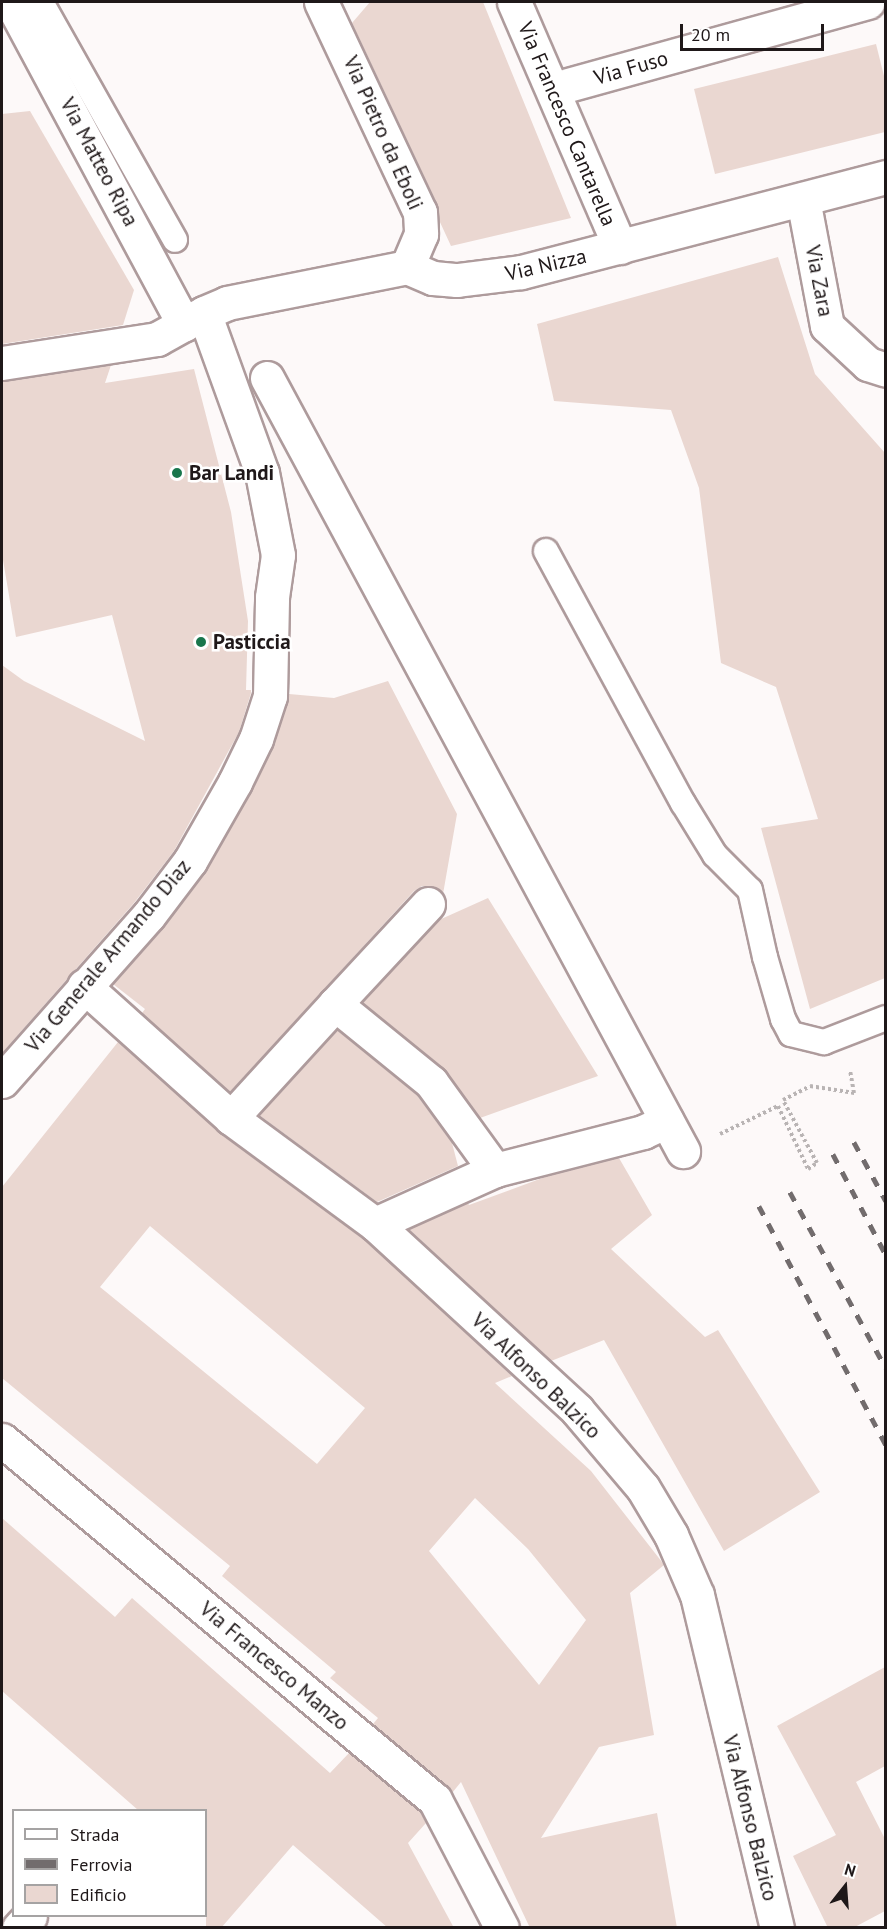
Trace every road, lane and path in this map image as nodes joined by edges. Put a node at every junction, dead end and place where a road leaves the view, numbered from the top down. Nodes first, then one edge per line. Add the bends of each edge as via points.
1 (11, 2) edge
2 (41, 2) edge
3 (514, 2) edge
4 (868, 2) edge
5 (330, 6) edge
6 (568, 86) dead end
7 (885, 177) edge
8 (804, 199) junction
9 (175, 240) dead end
10 (620, 247) junction
11 (407, 267) junction
12 (194, 318) junction
13 (2, 363) edge
14 (880, 365) edge
15 (267, 378) dead end
16 (546, 551) dead end
17 (428, 904) dead end
18 (84, 986) junction
19 (335, 1004) junction
20 (885, 1018) edge
21 (843, 1036) junction
22 (2, 1081) edge
23 (231, 1118) junction
24 (667, 1121) junction
25 (683, 1151) joint
26 (495, 1170) junction
27 (375, 1224) junction
28 (2, 1440) edge
29 (502, 1928) edge
30 (777, 1928) edge

1 - 12 street, Via Matteo Ripa
2 - 9 lane
3 - 10 street, Via Francesco Cantarella
4 - 6 street, Via Fuso
5 - 11 street, Via Pietro da Eboli via 420,212 421,234
7 - 8 street, Via Nizza
8 - 10 street, Via Nizza
8 - 14 street, Via Zara via 827,326
10 - 11 street, Via Nizza via 481,279 433,278
11 - 12 street via 227,303
12 - 13 street via 157,339
12 - 18 street, Via Generale Armando Diaz via 262,473 278,555 272,597 270,696 251,748 190,861 149,915
15 - 24 street
16 - 21 lane via 683,803 715,855 750,890 765,957 791,1034 824,1042
17 - 19 street
18 - 22 street, Via Generale Armando Diaz
18 - 23 street, Via Alfonso Balzico
19 - 23 street
19 - 26 street via 431,1082
20 - 21 lane
21 - 25 path via 854,1093 810,1086 783,1100 817,1163 808,1169 778,1106
23 - 27 street, Via Alfonso Balzico
24 - 25 street
24 - 26 street via 643,1132
26 - 27 street
27 - 30 street, Via Alfonso Balzico via 577,1410 643,1488 671,1535 697,1595
28 - 29 street, Via Francesco Manzo via 435,1800

